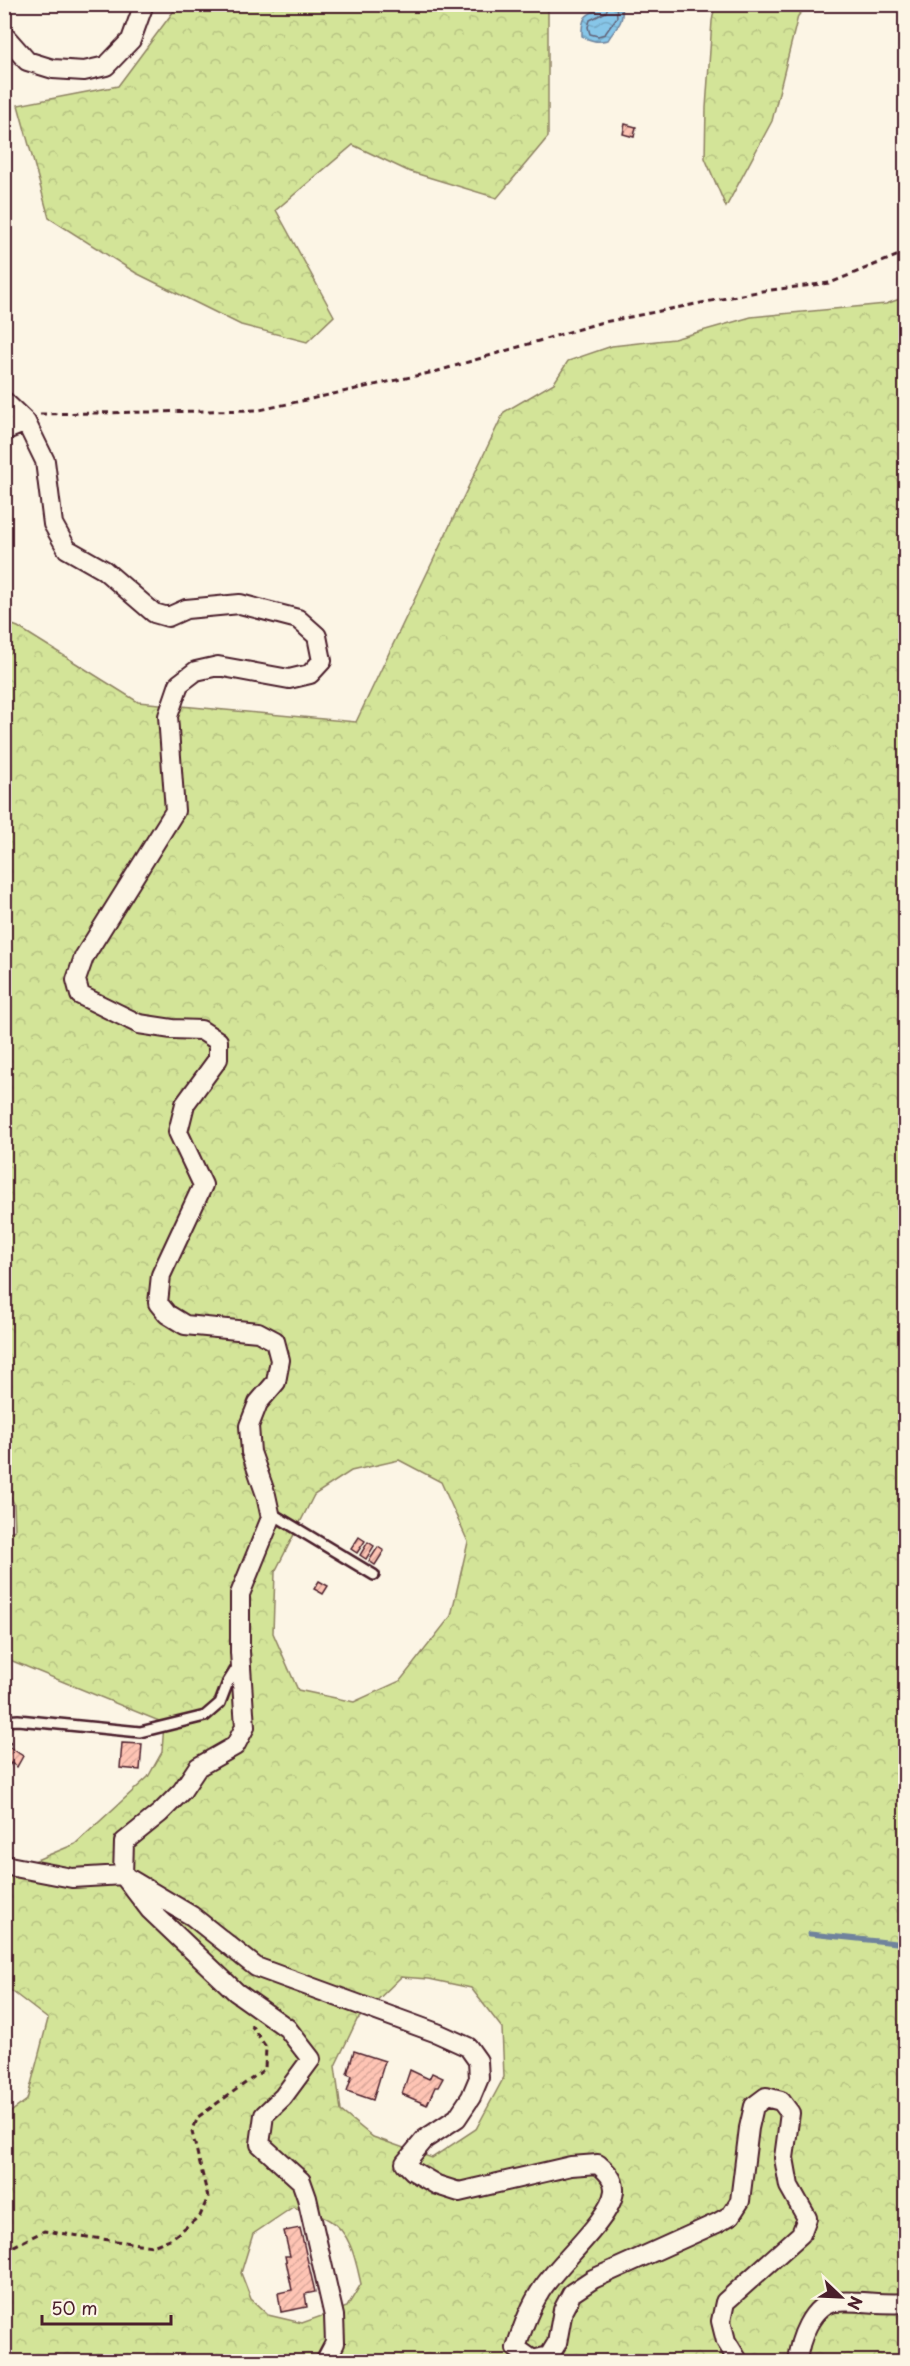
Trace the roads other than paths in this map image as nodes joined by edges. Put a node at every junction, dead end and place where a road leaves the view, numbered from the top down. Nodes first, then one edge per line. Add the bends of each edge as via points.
1 (144, 4) edge
2 (4, 35) edge
3 (4, 401) edge
4 (26, 422) junction
5 (4, 431) edge
6 (270, 1512) junction
7 (374, 1575) dead end
8 (240, 1662) junction
9 (4, 1721) edge
10 (4, 1865) edge
11 (123, 1875) junction
12 (906, 2303) edge
13 (325, 2361) edge
14 (739, 2361) edge
15 (797, 2361) edge

1 - 2 street via 130,40 106,66 84,71 53,69 27,61
3 - 4 street
4 - 5 street
4 - 6 street via 45,461 53,524 67,549 104,570 154,614 168,617 186,609 240,604 298,620 317,636 322,661 310,674 289,679 218,666 196,671 179,684 168,716 176,812 84,957 76,980 80,995 139,1024 201,1030 218,1041 218,1059 185,1104 178,1132 203,1185 161,1275 158,1303 185,1325 258,1332 275,1341 280,1360 276,1382 258,1403 249,1426 251,1452
6 - 7 lane
6 - 8 street via 258,1554 240,1594
8 - 9 lane via 220,1703 205,1716 140,1732
8 - 11 street via 245,1727 235,1746 198,1767 182,1791 124,1842
10 - 11 street via 72,1878
11 - 13 street via 150,1910 236,1992 287,2028 311,2059 264,2115 260,2144 301,2181 307,2199 334,2316 334,2343
11 - 14 street via 192,1916 256,1967 468,2047 478,2061 479,2078 471,2097 457,2118 425,2139 405,2163 413,2171 459,2192 571,2166 598,2164 610,2175 614,2190 607,2210 540,2291 522,2328 516,2348 533,2360 549,2356 557,2343 563,2310 572,2293 593,2279 731,2215 740,2201 754,2106 766,2097 781,2101 790,2113 784,2158 789,2186 807,2218 801,2234 725,2302 721,2321 726,2341
12 - 15 street via 833,2302 817,2312 804,2331

